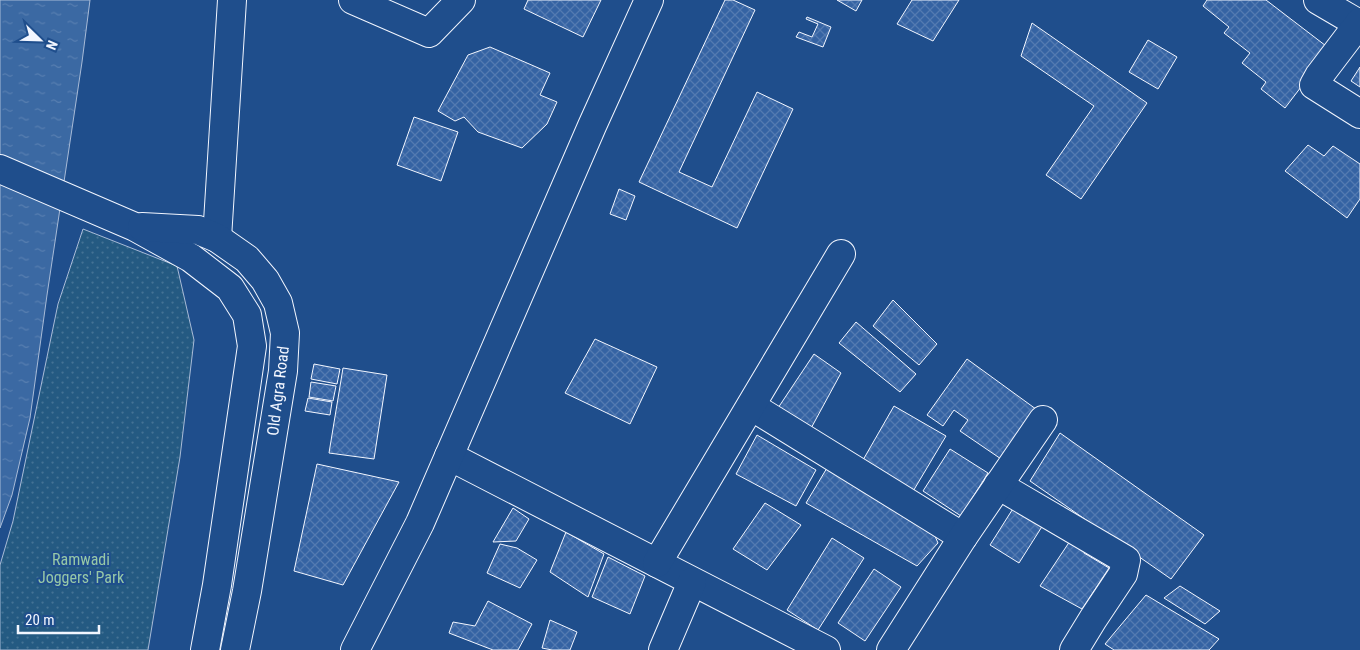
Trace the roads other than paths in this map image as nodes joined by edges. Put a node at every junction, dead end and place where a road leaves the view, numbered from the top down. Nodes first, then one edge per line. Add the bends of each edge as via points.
1 (232, 0) edge
2 (353, 0) edge
3 (461, 0) edge
4 (649, 0) edge
5 (1318, 0) edge
6 (1359, 23) edge
7 (1360, 114) edge
8 (0, 168) edge
9 (135, 227) junction
10 (217, 238) junction
11 (841, 254) dead end
12 (751, 406) junction
13 (1043, 420) dead end
14 (449, 456) junction
15 (998, 485) junction
16 (963, 537) junction
17 (657, 563) junction
18 (692, 582) junction
19 (205, 650) edge
20 (235, 650) edge
21 (355, 650) edge
22 (662, 650) edge
23 (826, 650) edge
24 (891, 650) edge
25 (1074, 650) edge

1 - 10 main road
2 - 3 main road via 429,33
4 - 14 main road
5 - 6 main road
6 - 7 main road via 1314,85
8 - 9 main road, Old Agra Road
9 - 10 main road, Old Agra Road via 198,230
9 - 19 main road, Old Agra Road via 191,258 230,288 247,315 252,346
10 - 20 main road, Old Agra Road via 246,259 265,280 278,303 285,333 284,371
11 - 12 main road
12 - 16 main road
12 - 17 main road
13 - 15 main road
14 - 17 main road
14 - 21 main road via 420,523
15 - 16 main road
15 - 25 main road via 1126,560 1123,574
16 - 24 main road
17 - 18 main road
18 - 22 main road
18 - 23 main road

